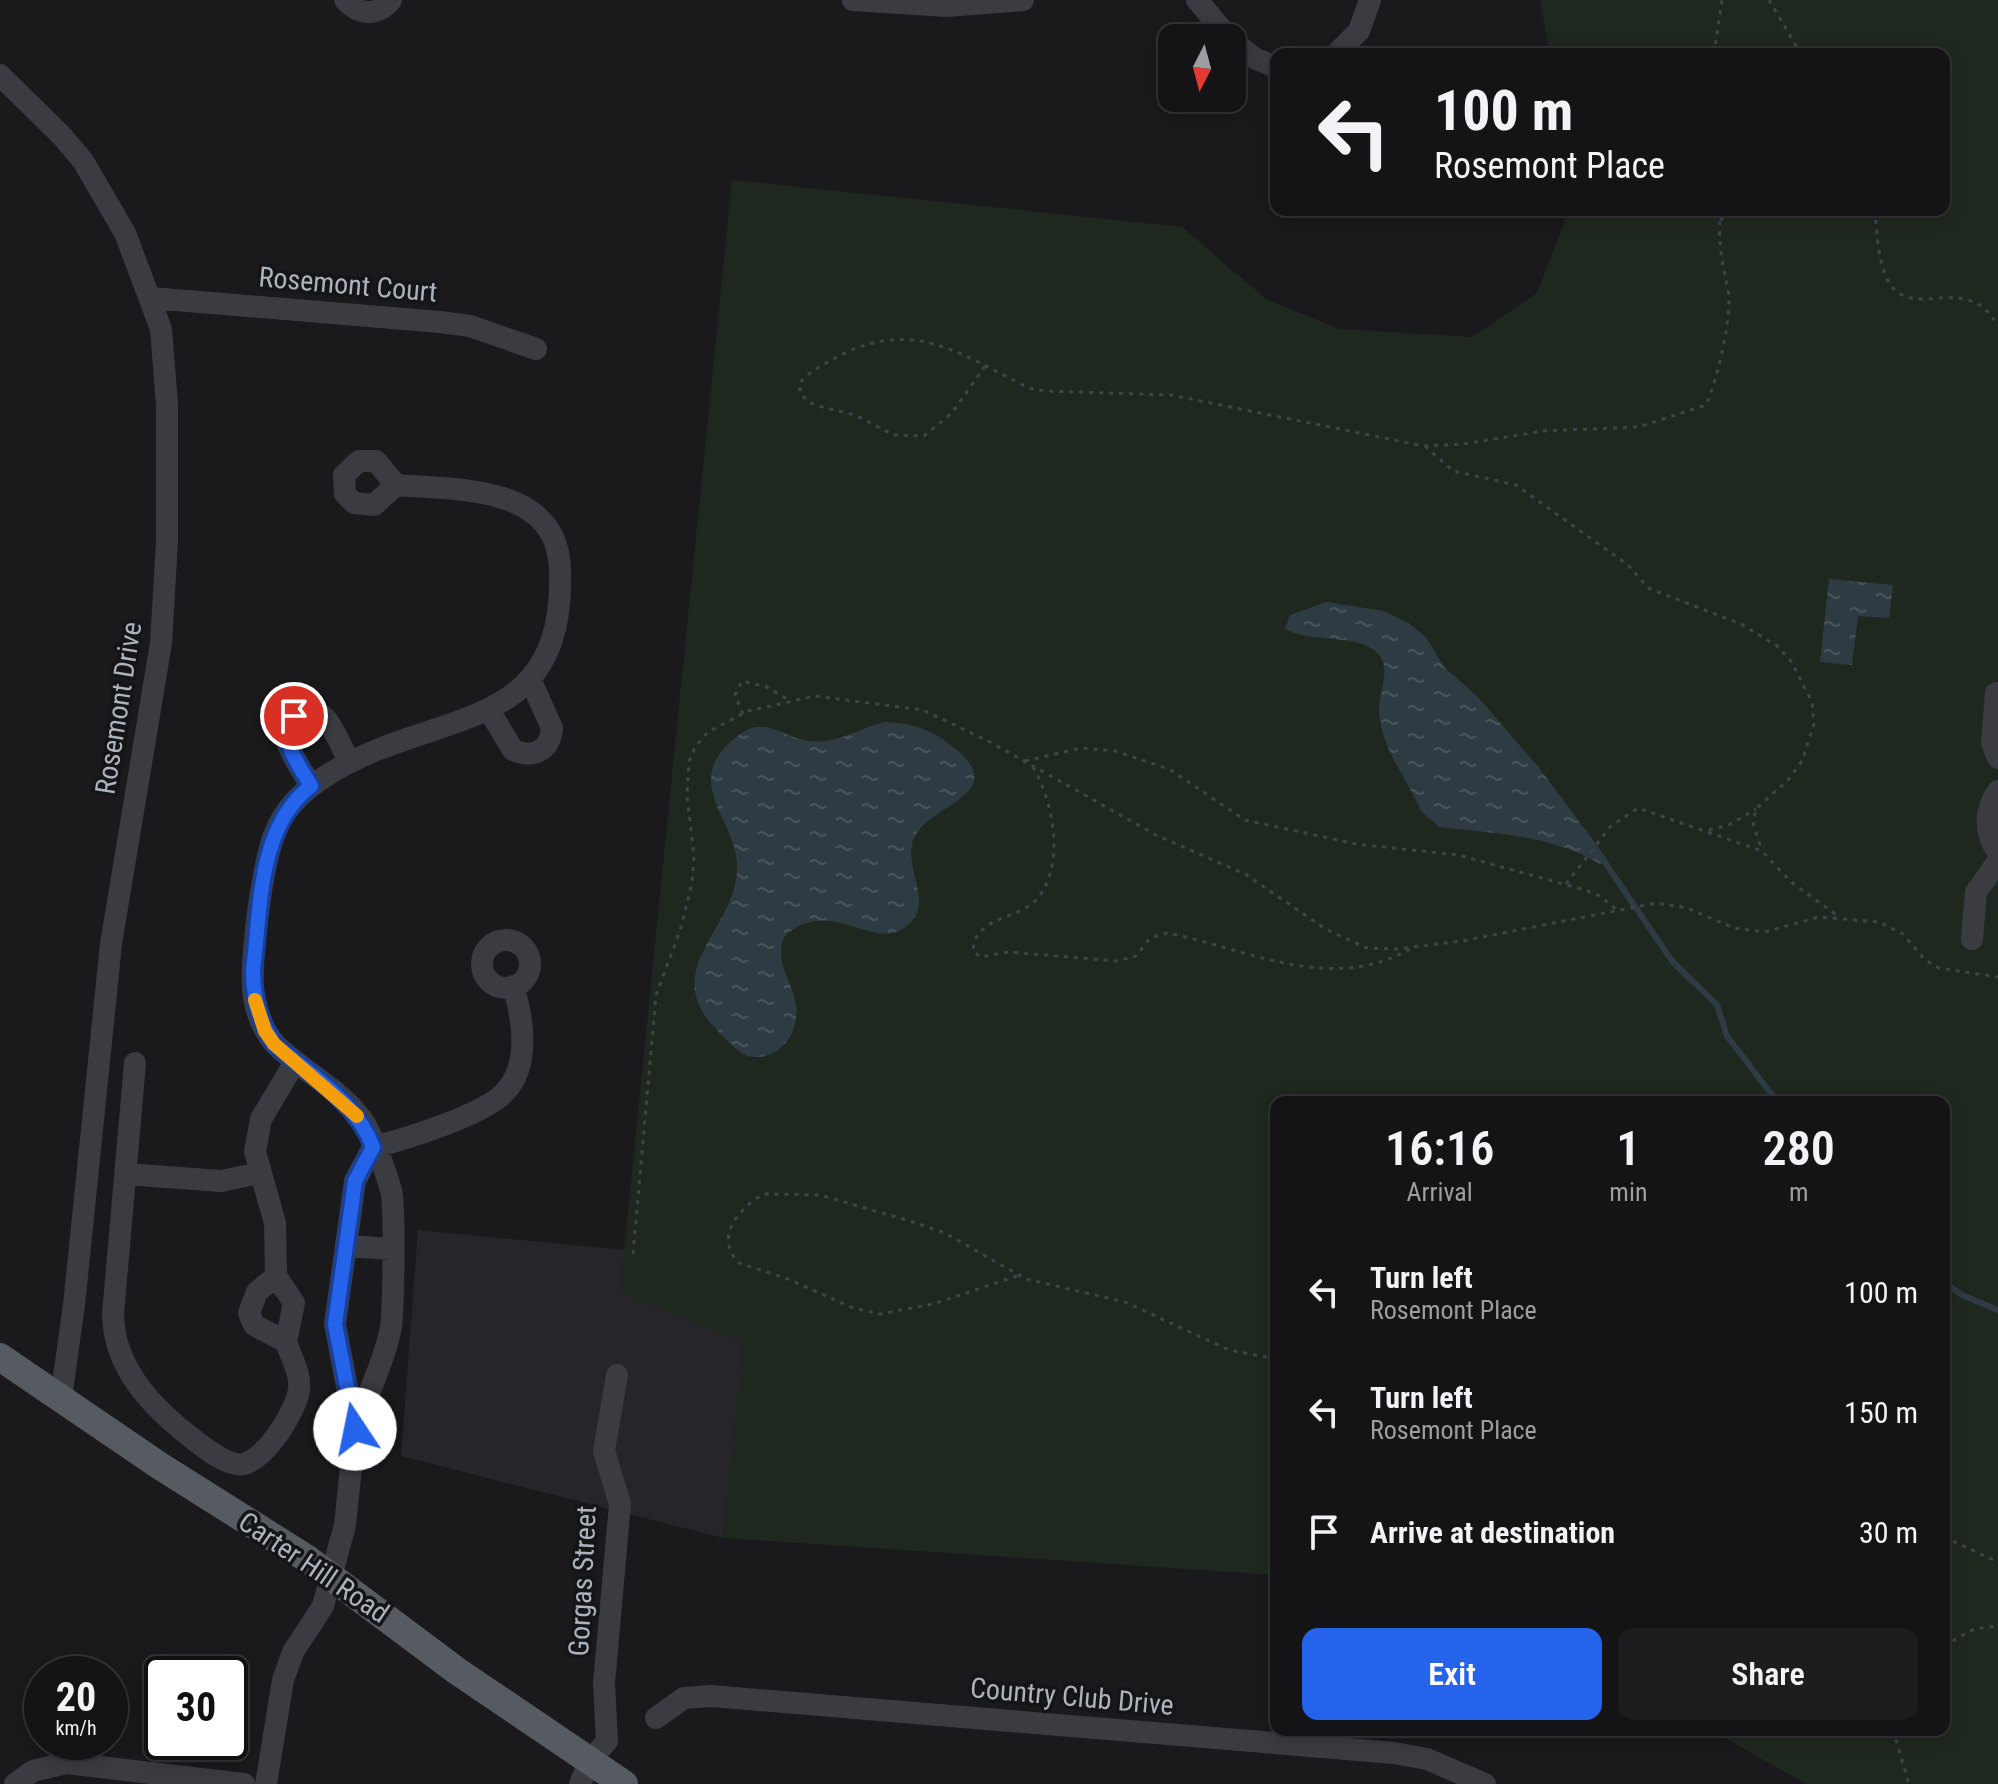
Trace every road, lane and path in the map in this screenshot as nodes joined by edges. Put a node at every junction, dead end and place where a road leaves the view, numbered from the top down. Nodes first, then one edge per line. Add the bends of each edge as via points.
1 (345, 0) edge
2 (391, 0) edge
3 (853, 0) edge
4 (1023, 0) edge
5 (1197, 0) edge
6 (1370, 0) edge
7 (1722, 0) edge
8 (1769, 0) edge
9 (1217, 24) edge
10 (1342, 48) edge
11 (1714, 48) edge
12 (1797, 48) edge
13 (1246, 51) edge
14 (1270, 65) edge
15 (0, 75) edge
16 (1720, 216) edge
17 (1726, 216) edge
18 (1875, 216) edge
19 (1720, 220) junction
20 (151, 298) junction
21 (1998, 326) edge
22 (536, 349) dead end
23 (985, 366) junction
24 (1424, 446) junction
25 (396, 485) dead end
26 (531, 681) junction
27 (1996, 693) edge
28 (787, 699) junction
29 (489, 710) junction
30 (743, 714) junction
31 (1998, 758) edge
32 (1023, 761) junction
33 (349, 762) junction
34 (1033, 767) junction
35 (311, 786) junction
36 (1998, 791) edge
37 (1756, 809) junction
38 (1709, 830) junction
39 (1762, 851) junction
40 (1998, 852) edge
41 (1998, 861) edge
42 (1566, 884) junction
43 (1619, 911) junction
44 (1838, 916) junction
45 (1972, 939) dead end
46 (1413, 947) junction
47 (1998, 977) edge
48 (513, 986) dead end
49 (295, 1062) junction
50 (135, 1063) dead end
51 (373, 1147) junction
52 (259, 1173) junction
53 (126, 1174) junction
54 (346, 1246) junction
55 (392, 1249) junction
56 (633, 1254) dead end
57 (276, 1276) junction
58 (1017, 1276) junction
59 (286, 1342) junction
60 (0, 1357) edge
61 (1270, 1358) edge
62 (617, 1375) dead end
63 (61, 1398) junction
64 (355, 1429) junction
65 (1950, 1540) edge
66 (1998, 1562) edge
67 (331, 1578) junction
68 (1998, 1626) edge
69 (1950, 1643) edge
70 (656, 1718) dead end
71 (1895, 1736) edge
72 (585, 1772) edge
73 (15, 1784) edge
74 (244, 1784) edge
75 (266, 1784) edge
76 (624, 1784) edge
77 (1485, 1784) edge
78 (1909, 1784) edge

1 - 2 street via 363,12 374,12
3 - 4 street via 946,6
5 - 9 street
6 - 10 street via 1359,31
7 - 11 path
8 - 12 path
13 - 14 street
15 - 20 street, Rosemont Drive via 83,161 125,233
16 - 19 path
17 - 19 path
18 - 21 path via 1886,276 1898,293 1915,299 1968,298 1984,307
19 - 24 path via 1728,309 1717,381 1706,405 1639,427 1544,431
20 - 22 street, Rosemont Court via 440,322 470,326
20 - 63 street, Rosemont Drive via 161,329 167,404 161,643 111,944
23 - 23 path via 935,341 883,339 860,345 808,374 799,390 809,403 855,415 894,435 924,436 952,413
23 - 24 path via 1044,391 1171,395
24 - 37 path via 1453,471 1516,485 1628,565 1648,588 1741,624 1791,661 1812,702 1812,737 1795,772
25 - 26 street via 494,494 531,510 547,526 560,559 556,633
26 - 29 street
26 - 29 street via 552,728 540,752 513,750
27 - 31 street via 1992,743
28 - 30 path
28 - 30 path via 742,681 735,695
28 - 32 path via 815,696 923,710
29 - 33 street
30 - 56 path via 708,732 689,762 692,883 656,995
32 - 34 path
32 - 42 path via 1081,748 1115,751 1169,769 1245,820 1356,844 1458,855
33 - 35 street
33 - 35 street via 325,718 305,711 294,716 287,741
34 - 46 path via 1156,835 1253,879 1351,942 1379,950
34 - 46 path via 1050,804 1050,869 1039,897 1016,914 994,921 978,936 973,951 980,957 1008,952 1117,961 1136,956 1150,938 1167,933 1302,969 1382,961
35 - 49 street via 288,809 273,839 253,971 265,1031
36 - 40 street via 1987,821
37 - 38 path
37 - 39 path via 1753,823
38 - 39 path
38 - 42 path via 1638,808 1623,815 1600,839
39 - 44 path via 1791,882
41 - 45 street via 1976,892
42 - 43 path via 1600,896
43 - 44 path via 1670,904 1734,928 1765,932
43 - 46 path
44 - 47 path via 1893,926 1939,968
48 - 51 street via 523,1028 517,1070 505,1093 408,1139
49 - 51 street via 365,1124
49 - 52 street via 261,1119 256,1137
50 - 53 street
51 - 54 street via 355,1181
51 - 55 street via 392,1193
52 - 53 street via 232,1181
52 - 57 street via 275,1223
53 - 59 street via 113,1329 121,1358 151,1402 223,1459 253,1462 264,1453 299,1393
54 - 55 street
54 - 64 street via 335,1324
55 - 64 street via 391,1331
57 - 59 street via 294,1303
57 - 59 street via 257,1292 249,1313 254,1325
58 - 58 path via 945,1233 820,1195 764,1194 736,1217 728,1239 739,1263 868,1313 908,1311
58 - 61 path via 1125,1302 1229,1350
60 - 63 main road, Carter Hill Road
62 - 72 street, Gorgas Street via 604,1451 620,1504 604,1683 607,1741
63 - 67 main road, Carter Hill Road
64 - 67 street via 345,1525
65 - 66 path
67 - 72 main road, Carter Hill Road
67 - 75 street via 323,1606 293,1652 283,1680
68 - 69 path via 1974,1629
70 - 77 street, Country Club Drive via 684,1698 711,1696 1394,1753 1427,1759
71 - 78 path
72 - 76 main road, Carter Hill Road
73 - 74 street via 33,1771 66,1763

